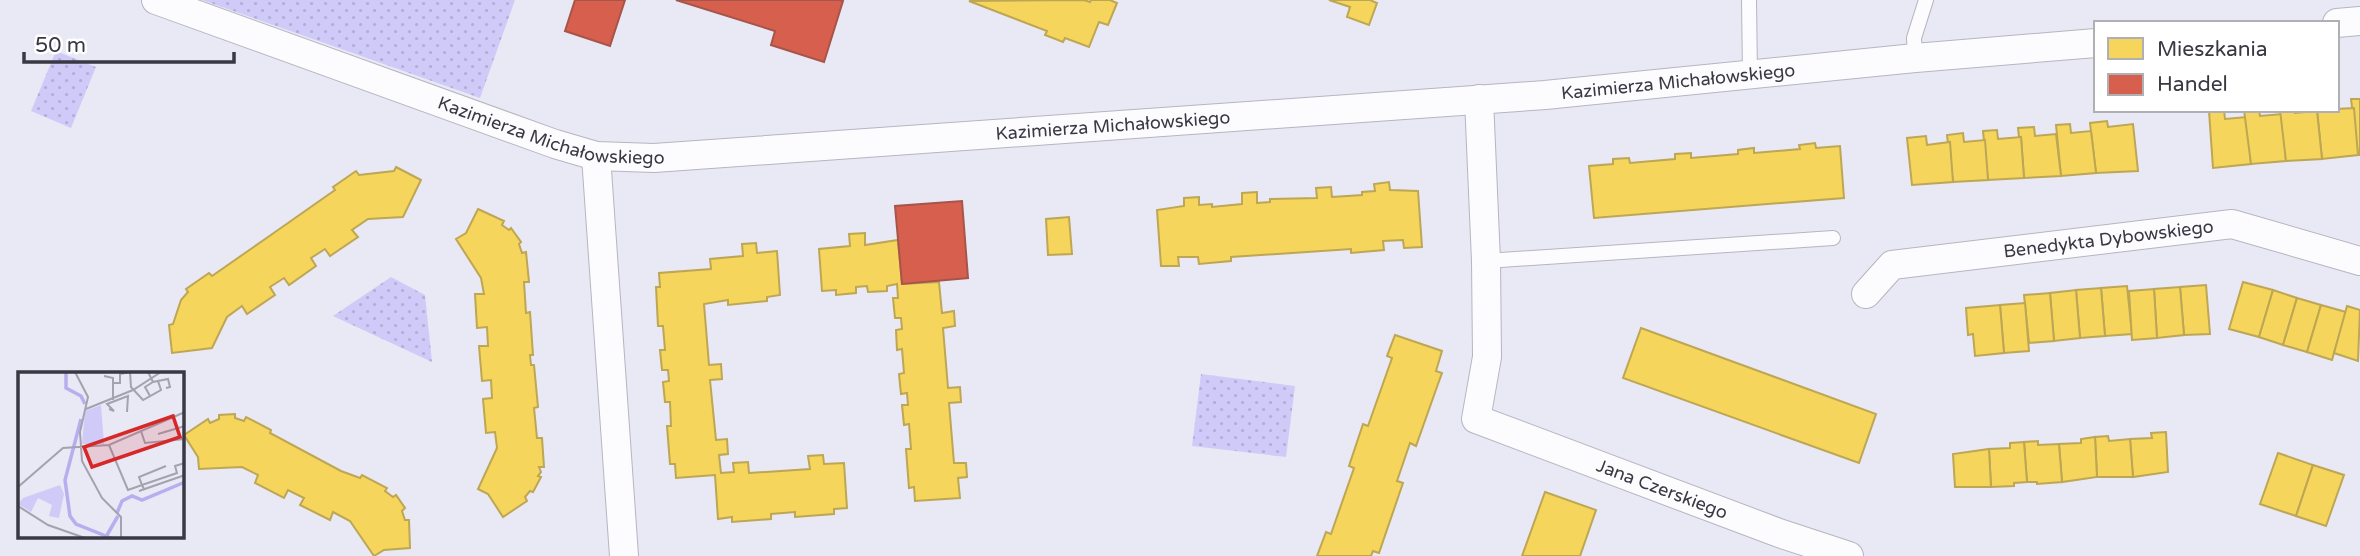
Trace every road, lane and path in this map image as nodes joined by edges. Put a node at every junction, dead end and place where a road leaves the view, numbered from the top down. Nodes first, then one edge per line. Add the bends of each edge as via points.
1 (156, 0) edge
2 (1749, 0) edge
3 (1926, 0) edge
4 (2360, 21) edge
5 (2339, 23) edge
6 (2094, 43) edge
7 (1915, 58) junction
8 (1750, 75) junction
9 (1479, 99) junction
10 (596, 156) junction
11 (1833, 238) dead end
12 (1486, 261) junction
13 (2360, 261) edge
14 (1866, 294) dead end
15 (624, 556) edge
16 (1849, 556) edge

1 - 10 street, Kazimierza Michałowskiego
2 - 8 lane
3 - 7 lane via 1914,38
4 - 5 street
6 - 7 street, Kazimierza Michałowskiego
7 - 8 street, Kazimierza Michałowskiego
8 - 9 street, Kazimierza Michałowskiego
9 - 10 street, Kazimierza Michałowskiego via 654,158
9 - 12 street
10 - 15 street
11 - 12 lane
12 - 16 street, Jana Czerskiego via 1487,357 1476,419
13 - 14 street, Benedykta Dybowskiego via 2232,224 1892,265

